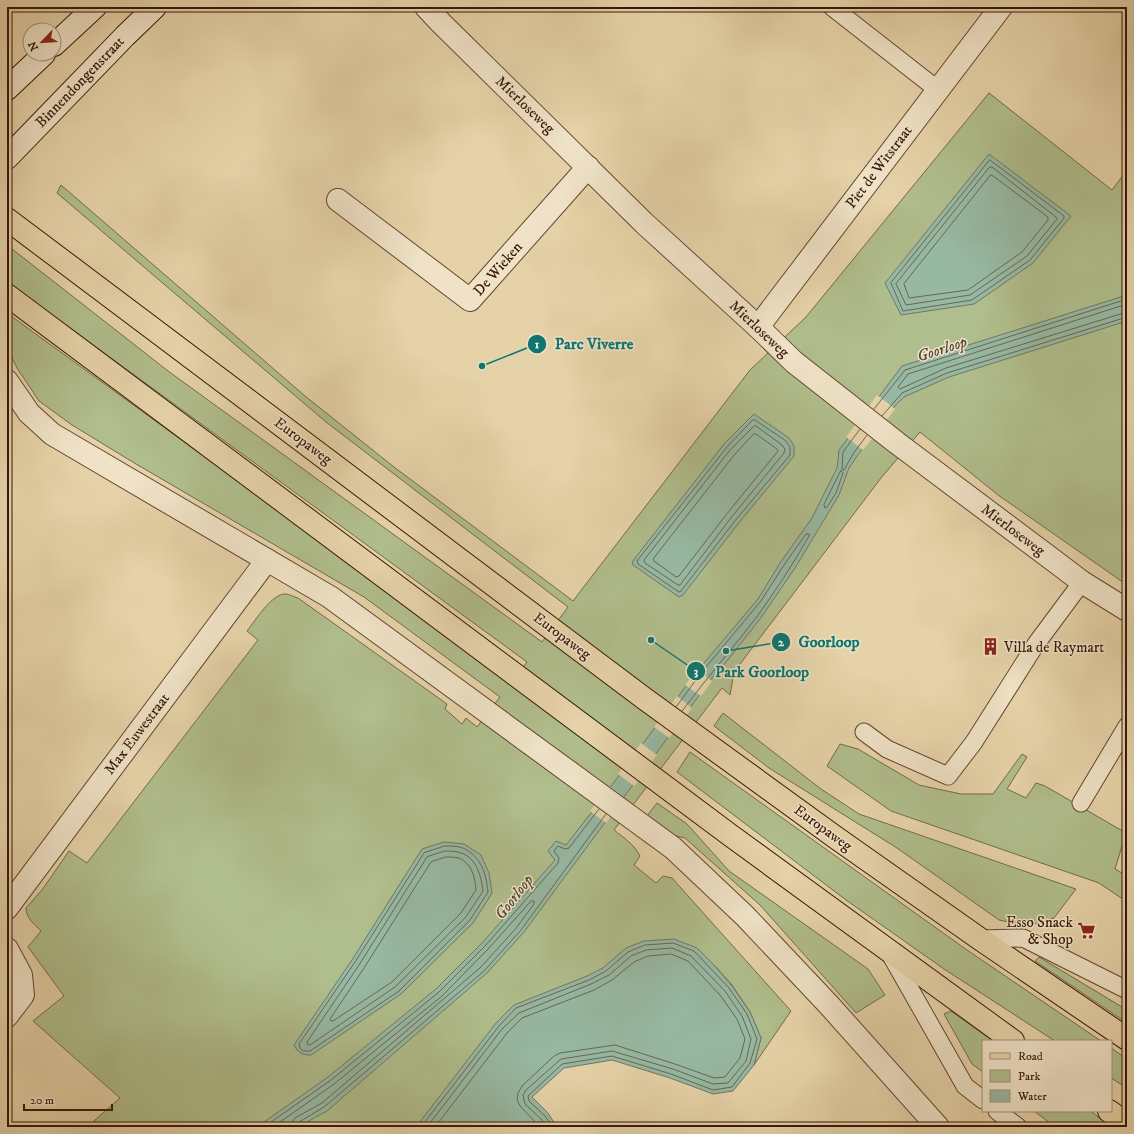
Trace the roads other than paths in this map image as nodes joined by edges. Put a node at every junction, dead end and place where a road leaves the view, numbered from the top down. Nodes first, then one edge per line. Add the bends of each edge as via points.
1 (95, 7) edge
2 (155, 7) edge
3 (426, 7) edge
4 (832, 7) edge
5 (1001, 7) edge
6 (62, 38) edge
7 (36, 62) edge
8 (7, 89) edge
9 (938, 90) junction
10 (7, 158) edge
11 (588, 167) junction
12 (338, 200) dead end
13 (7, 219) edge
14 (7, 295) edge
15 (758, 328) junction
16 (7, 381) edge
17 (267, 560) junction
18 (1082, 582) junction
19 (1127, 610) edge
20 (1127, 726) edge
21 (864, 732) dead end
22 (1081, 803) dead end
23 (7, 908) edge
24 (980, 939) junction
25 (7, 949) edge
26 (888, 950) junction
27 (1127, 990) edge
28 (7, 1016) edge
29 (1127, 1039) edge
30 (1012, 1040) edge
31 (982, 1099) edge
32 (998, 1112) edge
33 (1110, 1112) edge
34 (1127, 1124) edge
35 (938, 1127) edge
36 (1018, 1127) edge

1 - 6 street
2 - 10 street, Binnendongenstraat
3 - 11 street, Mierloseweg
4 - 9 lane
5 - 9 street, Piet de Witstraat
7 - 8 street
9 - 15 street, Piet de Witstraat
11 - 12 street, De Wieken via 470,300
11 - 15 street, Mierloseweg via 644,223
13 - 24 main road, Europaweg via 645,699
14 - 26 main road
15 - 18 street, Mierloseweg via 844,403
16 - 17 street via 29,413 52,434
17 - 23 street, Max Euwestraat
17 - 35 street via 330,597 673,848 745,916
18 - 19 street, Mierloseweg
18 - 21 lane via 1036,644 974,742 948,776 887,749
20 - 22 lane
24 - 27 lane via 1023,938
24 - 29 main road, Europaweg
25 - 28 street via 21,975 23,996
26 - 30 main road
26 - 31 lane via 965,1086
32 - 36 lane
33 - 34 main road

